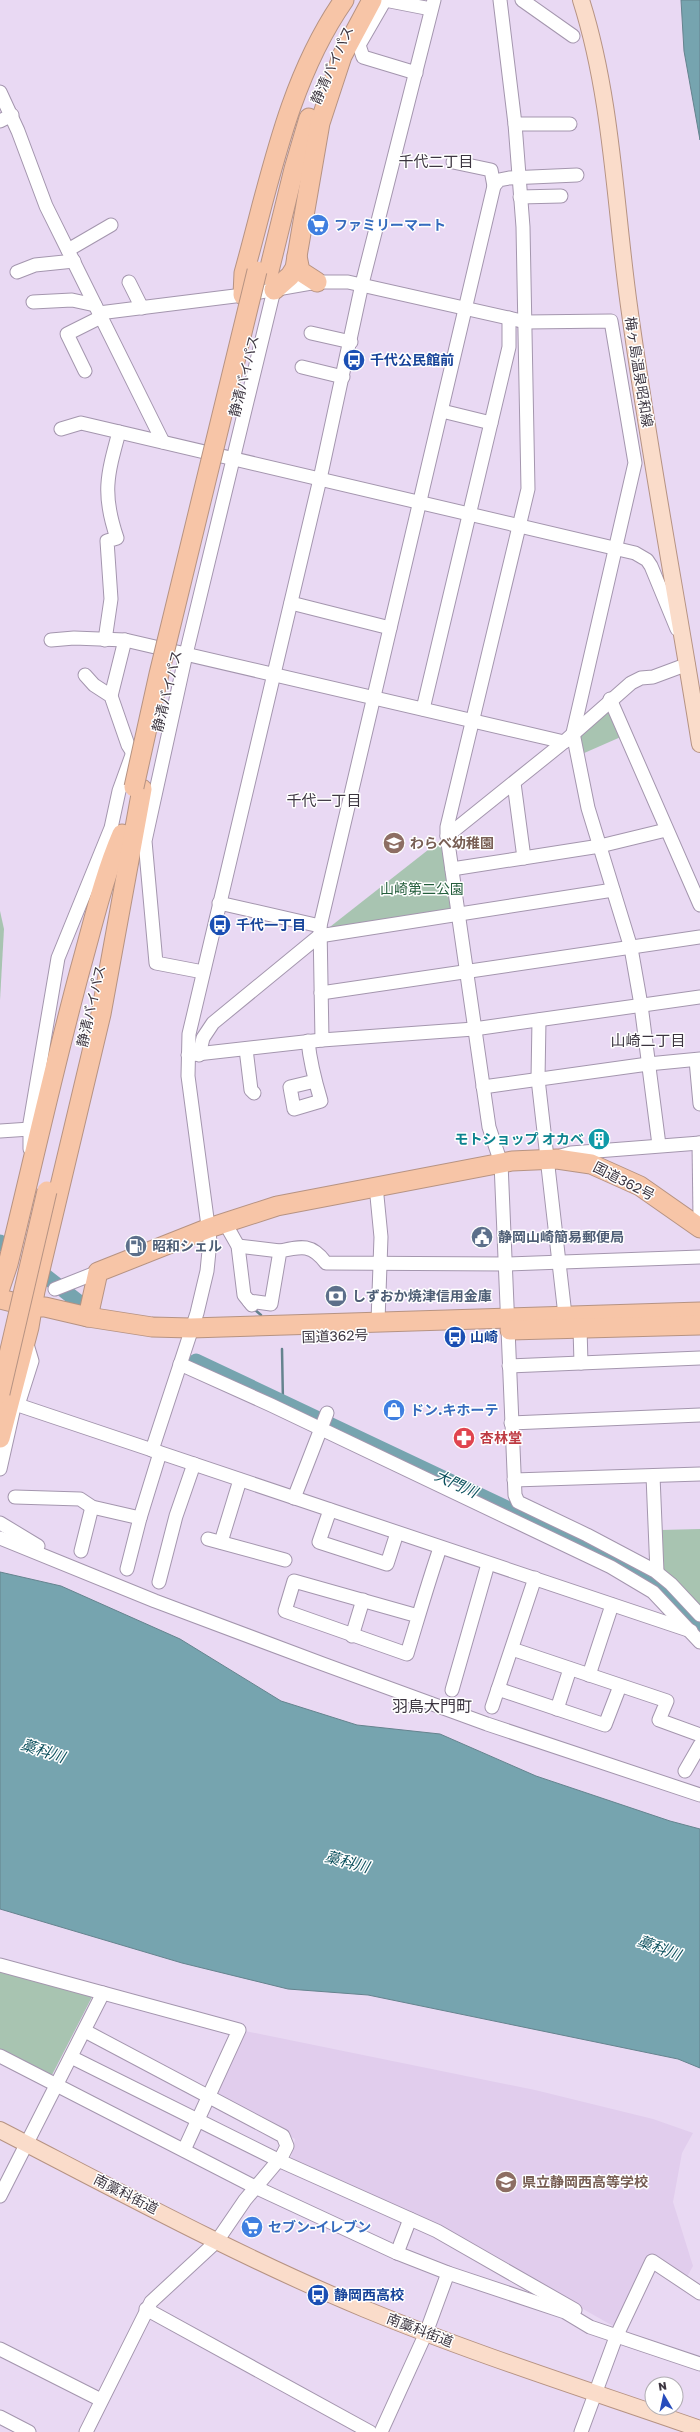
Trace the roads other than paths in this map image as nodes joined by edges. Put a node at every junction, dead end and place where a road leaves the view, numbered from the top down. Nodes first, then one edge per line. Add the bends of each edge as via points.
1 (344, 0) edge
2 (353, 0) edge
3 (366, 0) edge
4 (372, 0) edge
5 (385, 0) edge
6 (500, 0) edge
7 (522, 0) edge
8 (581, 0) edge
9 (432, 4) edge
10 (573, 36) dead end
11 (416, 73) junction
12 (0, 92) edge
13 (6, 118) edge
14 (514, 124) junction
15 (570, 124) dead end
16 (453, 162) dead end
17 (577, 175) dead end
18 (519, 177) junction
19 (494, 186) junction
20 (561, 196) dead end
21 (520, 197) junction
22 (111, 225) dead end
23 (71, 255) junction
24 (298, 256) junction
25 (17, 272) dead end
26 (266, 279) junction
27 (129, 282) dead end
28 (317, 282) junction
29 (362, 284) junction
30 (243, 295) junction
31 (33, 302) dead end
32 (466, 307) junction
33 (142, 308) junction
34 (98, 312) junction
35 (509, 318) junction
36 (526, 322) junction
37 (311, 333) dead end
38 (351, 342) junction
39 (302, 367) dead end
40 (85, 371) dead end
41 (343, 377) junction
42 (442, 411) junction
43 (491, 422) junction
44 (61, 429) dead end
45 (119, 432) junction
46 (163, 442) junction
47 (204, 452) junction
48 (234, 459) junction
49 (320, 479) junction
50 (420, 503) junction
51 (469, 514) junction
52 (519, 526) junction
53 (617, 548) junction
54 (291, 603) junction
55 (390, 628) junction
56 (51, 640) dead end
57 (106, 640) junction
58 (125, 640) junction
59 (684, 647) junction
60 (157, 648) junction
61 (186, 654) junction
62 (688, 664) junction
63 (85, 675) dead end
64 (274, 676) junction
65 (111, 696) junction
66 (374, 698) junction
67 (610, 699) junction
68 (423, 710) junction
69 (473, 722) junction
70 (569, 738) junction
71 (700, 744) edge
72 (133, 753) junction
73 (514, 783) junction
74 (138, 788) junction
75 (666, 830) junction
76 (122, 834) junction
77 (447, 836) junction
78 (600, 846) junction
79 (524, 858) junction
80 (452, 869) junction
81 (613, 890) junction
82 (219, 903) junction
83 (700, 905) edge
84 (458, 915) junction
85 (320, 931) junction
86 (700, 937) edge
87 (631, 948) junction
88 (465, 971) junction
89 (203, 972) junction
90 (321, 993) junction
91 (700, 996) edge
92 (641, 1005) junction
93 (539, 1020) junction
94 (474, 1029) junction
95 (322, 1040) junction
96 (308, 1041) junction
97 (246, 1049) junction
98 (194, 1055) junction
99 (698, 1060) edge
100 (648, 1064) junction
101 (538, 1079) junction
102 (315, 1081) dead end
103 (483, 1087) junction
104 (254, 1093) dead end
105 (700, 1104) edge
106 (30, 1129) junction
107 (0, 1131) edge
108 (699, 1143) edge
109 (659, 1145) junction
110 (546, 1160) junction
111 (501, 1163) junction
112 (376, 1186) junction
113 (42, 1190) junction
114 (700, 1217) edge
115 (217, 1225) junction
116 (700, 1228) edge
117 (238, 1246) junction
118 (280, 1251) junction
119 (1, 1253) edge
120 (700, 1257) edge
121 (558, 1262) junction
122 (378, 1264) junction
123 (506, 1264) junction
124 (98, 1272) junction
125 (0, 1288) edge
126 (55, 1290) dead end
127 (0, 1299) edge
128 (32, 1307) junction
129 (700, 1312) edge
130 (565, 1315) junction
131 (88, 1317) junction
132 (378, 1321) junction
133 (507, 1324) junction
134 (700, 1325) edge
135 (580, 1328) junction
136 (190, 1334) junction
137 (0, 1343) edge
138 (700, 1358) edge
139 (581, 1363) junction
140 (180, 1364) junction
141 (509, 1366) junction
142 (10, 1395) edge
143 (327, 1413) dead end
144 (700, 1415) edge
145 (511, 1423) junction
146 (321, 1429) junction
147 (0, 1438) edge
148 (156, 1451) junction
149 (194, 1464) junction
150 (0, 1469) edge
151 (700, 1474) edge
152 (653, 1476) junction
153 (240, 1480) junction
154 (514, 1480) junction
155 (15, 1497) dead end
156 (294, 1498) junction
157 (518, 1502) junction
158 (92, 1507) junction
159 (330, 1510) junction
160 (140, 1518) junction
161 (509, 1520) junction
162 (0, 1523) edge
163 (397, 1533) junction
164 (0, 1538) edge
165 (208, 1539) dead end
166 (221, 1542) junction
167 (440, 1548) junction
168 (81, 1550) dead end
169 (285, 1560) dead end
170 (488, 1564) junction
171 (126, 1569) dead end
172 (77, 1570) junction
173 (657, 1572) junction
174 (535, 1578) junction
175 (159, 1582) dead end
176 (363, 1600) junction
177 (612, 1605) junction
178 (700, 1615) edge
179 (418, 1616) junction
180 (691, 1631) junction
181 (352, 1636) junction
182 (700, 1642) edge
183 (512, 1649) junction
184 (570, 1668) junction
185 (589, 1675) junction
186 (620, 1686) junction
187 (498, 1689) junction
188 (452, 1690) dead end
189 (492, 1707) dead end
190 (557, 1708) junction
191 (700, 1735) edge
192 (700, 1745) edge
193 (685, 1771) dead end
194 (696, 1796) edge
195 (0, 1965) edge
196 (103, 1993) junction
197 (84, 2031) junction
198 (0, 2056) edge
199 (71, 2057) junction
200 (57, 2085) junction
201 (209, 2096) junction
202 (198, 2121) junction
203 (0, 2130) edge
204 (27, 2144) junction
205 (184, 2150) junction
206 (280, 2158) junction
207 (256, 2187) junction
208 (0, 2196) edge
209 (410, 2219) junction
210 (217, 2241) junction
211 (396, 2253) junction
212 (448, 2273) junction
213 (700, 2293) edge
214 (146, 2309) junction
215 (426, 2333) junction
216 (616, 2337) junction
217 (0, 2349) edge
218 (700, 2364) edge
219 (596, 2392) junction
220 (102, 2400) junction
221 (0, 2417) edge
222 (700, 2429) edge
223 (29, 2432) edge
224 (86, 2432) edge
225 (370, 2432) edge
226 (381, 2432) edge
227 (581, 2432) edge

1 - 30 highway via 317,48 284,122 244,273
2 - 26 highway, 静清バイパス via 323,55 298,114
3 - 26 highway, 静清バイパス via 349,27 323,79 294,169
4 - 24 highway via 342,56 320,123
5 - 9 street
5 - 11 street via 358,45 363,57
6 - 14 street
7 - 10 street
8 - 59 main road, 梅ヶ島温泉昭和線 via 598,75 614,175 629,306
9 - 11 street
11 - 29 street
12 - 13 street
13 - 23 street
14 - 15 street
14 - 18 street
16 - 19 street via 491,170
17 - 18 street
18 - 19 street via 499,180
18 - 21 street
19 - 32 street
20 - 21 street
21 - 36 street
22 - 23 street
23 - 25 street
23 - 34 street
24 - 26 highway via 293,272
24 - 28 highway via 300,271
26 - 28 street
26 - 30 street
26 - 48 street
26 - 74 highway, 静清バイパス, bridge via 161,666
27 - 33 street
28 - 29 street
29 - 32 street
29 - 38 street
30 - 33 street
30 - 47 street
31 - 34 street via 72,300
32 - 35 street
32 - 42 street
33 - 34 street
34 - 40 street via 67,334
34 - 46 street
35 - 36 street
35 - 43 street via 509,346
36 - 52 street via 528,489
36 - 53 street via 611,321 635,463
37 - 38 street
38 - 41 street
39 - 41 street
41 - 49 street
42 - 43 street
42 - 50 street
43 - 51 street
44 - 45 street via 81,423
45 - 46 street
45 - 57 street via 106,494 108,513 117,538 108,541 111,599
46 - 47 street
47 - 48 street
47 - 60 street
48 - 49 street
48 - 61 street
49 - 50 street
49 - 54 street
50 - 51 street
50 - 55 street
51 - 52 street
51 - 68 street
52 - 53 street
52 - 69 street
53 - 59 street via 647,560
53 - 70 street
54 - 55 street
54 - 64 street
55 - 66 street
56 - 57 street
57 - 58 street
58 - 60 street
58 - 65 street
59 - 62 main road, 梅ヶ島温泉昭和線
60 - 61 street
60 - 72 street
61 - 64 street
61 - 89 street via 145,841 156,963
62 - 67 street via 631,682
62 - 71 main road, 梅ヶ島温泉昭和線
63 - 65 street via 94,685
64 - 66 street
64 - 82 street
65 - 72 street
66 - 68 street
66 - 85 street
67 - 70 street
67 - 75 street
68 - 69 street
69 - 70 street
69 - 77 street via 447,827
70 - 73 street
70 - 78 street
72 - 106 street via 119,791 111,828 58,958
73 - 77 street
73 - 79 street
74 - 76 highway, 静清バイパス
74 - 113 highway, 静清バイパス
74 - 128 highway via 101,1014
75 - 78 street
75 - 83 street
76 - 113 highway, 静清バイパス
76 - 125 highway via 110,860 101,893
77 - 80 street
78 - 79 street
78 - 81 street
79 - 80 street
80 - 84 street
81 - 84 street
81 - 87 street
82 - 85 street
82 - 89 street
84 - 85 street
84 - 88 street
85 - 90 street
85 - 98 street via 213,1023
86 - 87 street
87 - 88 street
87 - 92 street
88 - 90 street
88 - 94 street
89 - 98 street via 189,1034
90 - 95 street
91 - 92 street
92 - 93 street
92 - 100 street
93 - 94 street
93 - 101 street
94 - 95 street
94 - 103 street
95 - 96 street
96 - 97 street
96 - 102 street via 310,1065
97 - 98 street
97 - 104 street via 251,1090
98 - 115 street via 188,1076
99 - 100 street
99 - 105 street
100 - 101 street
100 - 109 street
101 - 103 street
101 - 110 street
103 - 111 street via 489,1127
106 - 107 street
106 - 119 street via 30,1150
108 - 109 street
108 - 114 street
109 - 110 street via 571,1153
110 - 111 highway, 国道362号
110 - 116 highway, 国道362号 via 576,1160 608,1170 640,1186
110 - 121 street
111 - 112 highway, 国道362号
111 - 123 street
112 - 115 highway, 国道362号 via 277,1206
112 - 122 street via 381,1237
113 - 137 highway, 静清バイパス
113 - 142 highway, 静清バイパス, bridge
115 - 117 street
115 - 124 highway, 国道362号
115 - 136 street via 210,1241 207,1271
117 - 118 street
117 - 118 street via 244,1295 250,1303 271,1304
118 - 122 street via 296,1247 308,1248 318,1253 326,1263
120 - 121 street
121 - 123 street
121 - 130 street
122 - 123 street
122 - 132 street
123 - 133 street
124 - 126 street
124 - 131 highway
127 - 128 highway
128 - 131 highway, 国道362号 via 45,1307
128 - 136 highway, 国道362号 via 43,1316 133,1336
128 - 142 highway via 26,1341
129 - 130 highway, 国道362号
130 - 133 highway, 国道362号
131 - 136 highway, 国道362号
132 - 133 highway, 国道362号
132 - 136 highway, 国道362号
133 - 135 highway, 国道362号
133 - 136 highway, 国道362号
133 - 141 street
134 - 135 highway, 国道362号
135 - 139 street
136 - 140 street
138 - 139 street
139 - 141 street
140 - 146 street
140 - 148 street
141 - 145 street
142 - 147 highway
142 - 148 street
142 - 150 street via 14,1408
143 - 146 street
144 - 145 street
145 - 154 street
146 - 156 street
146 - 161 street
148 - 149 street
148 - 160 street
149 - 153 street
149 - 175 street via 176,1516
151 - 152 street
152 - 154 street
152 - 173 street
153 - 156 street
153 - 166 street
154 - 157 street
155 - 158 street via 80,1499
156 - 159 street
157 - 161 street
157 - 173 street via 588,1535
158 - 160 street
158 - 168 street
159 - 163 street
159 - 163 street via 319,1542 387,1564
160 - 171 street
161 - 180 street via 637,1580 653,1592
162 - 172 street
163 - 167 street
164 - 172 street
165 - 166 street
166 - 169 street
167 - 170 street
167 - 179 street
170 - 174 street
170 - 188 street
172 - 194 street via 494,1726
173 - 178 street
174 - 177 street
174 - 183 street
176 - 179 street
176 - 181 street
176 - 181 street via 294,1581 285,1611
177 - 180 street
177 - 185 street
179 - 181 street via 407,1654
180 - 182 street
183 - 184 street
183 - 187 street
184 - 185 street
184 - 190 street
185 - 186 street
186 - 190 street via 605,1725
186 - 191 street via 667,1701 659,1720
187 - 189 street
187 - 190 street
192 - 193 street
195 - 196 street
196 - 197 street
196 - 201 street via 239,2030
197 - 199 street
197 - 201 street
198 - 200 street
199 - 200 street
199 - 202 street
200 - 204 street
200 - 205 street
201 - 202 street
201 - 206 street via 283,2136 287,2146
202 - 205 street
202 - 206 street
203 - 204 main road, 南藁科街道
204 - 208 street
204 - 210 main road, 南藁科街道
205 - 207 street
206 - 207 street
206 - 209 street
207 - 210 street
207 - 211 street
209 - 211 street
209 - 216 street via 437,2231 599,2323
210 - 214 street via 165,2287
210 - 215 main road, 南藁科街道 via 364,2308
211 - 212 street
212 - 215 street
212 - 216 street via 565,2312 590,2327
213 - 216 street via 652,2261
214 - 220 street
214 - 225 street
215 - 219 main road, 南藁科街道
215 - 226 street
216 - 218 street
216 - 219 street
217 - 220 street
219 - 222 main road, 南藁科街道
219 - 227 street
220 - 224 street
221 - 223 street

